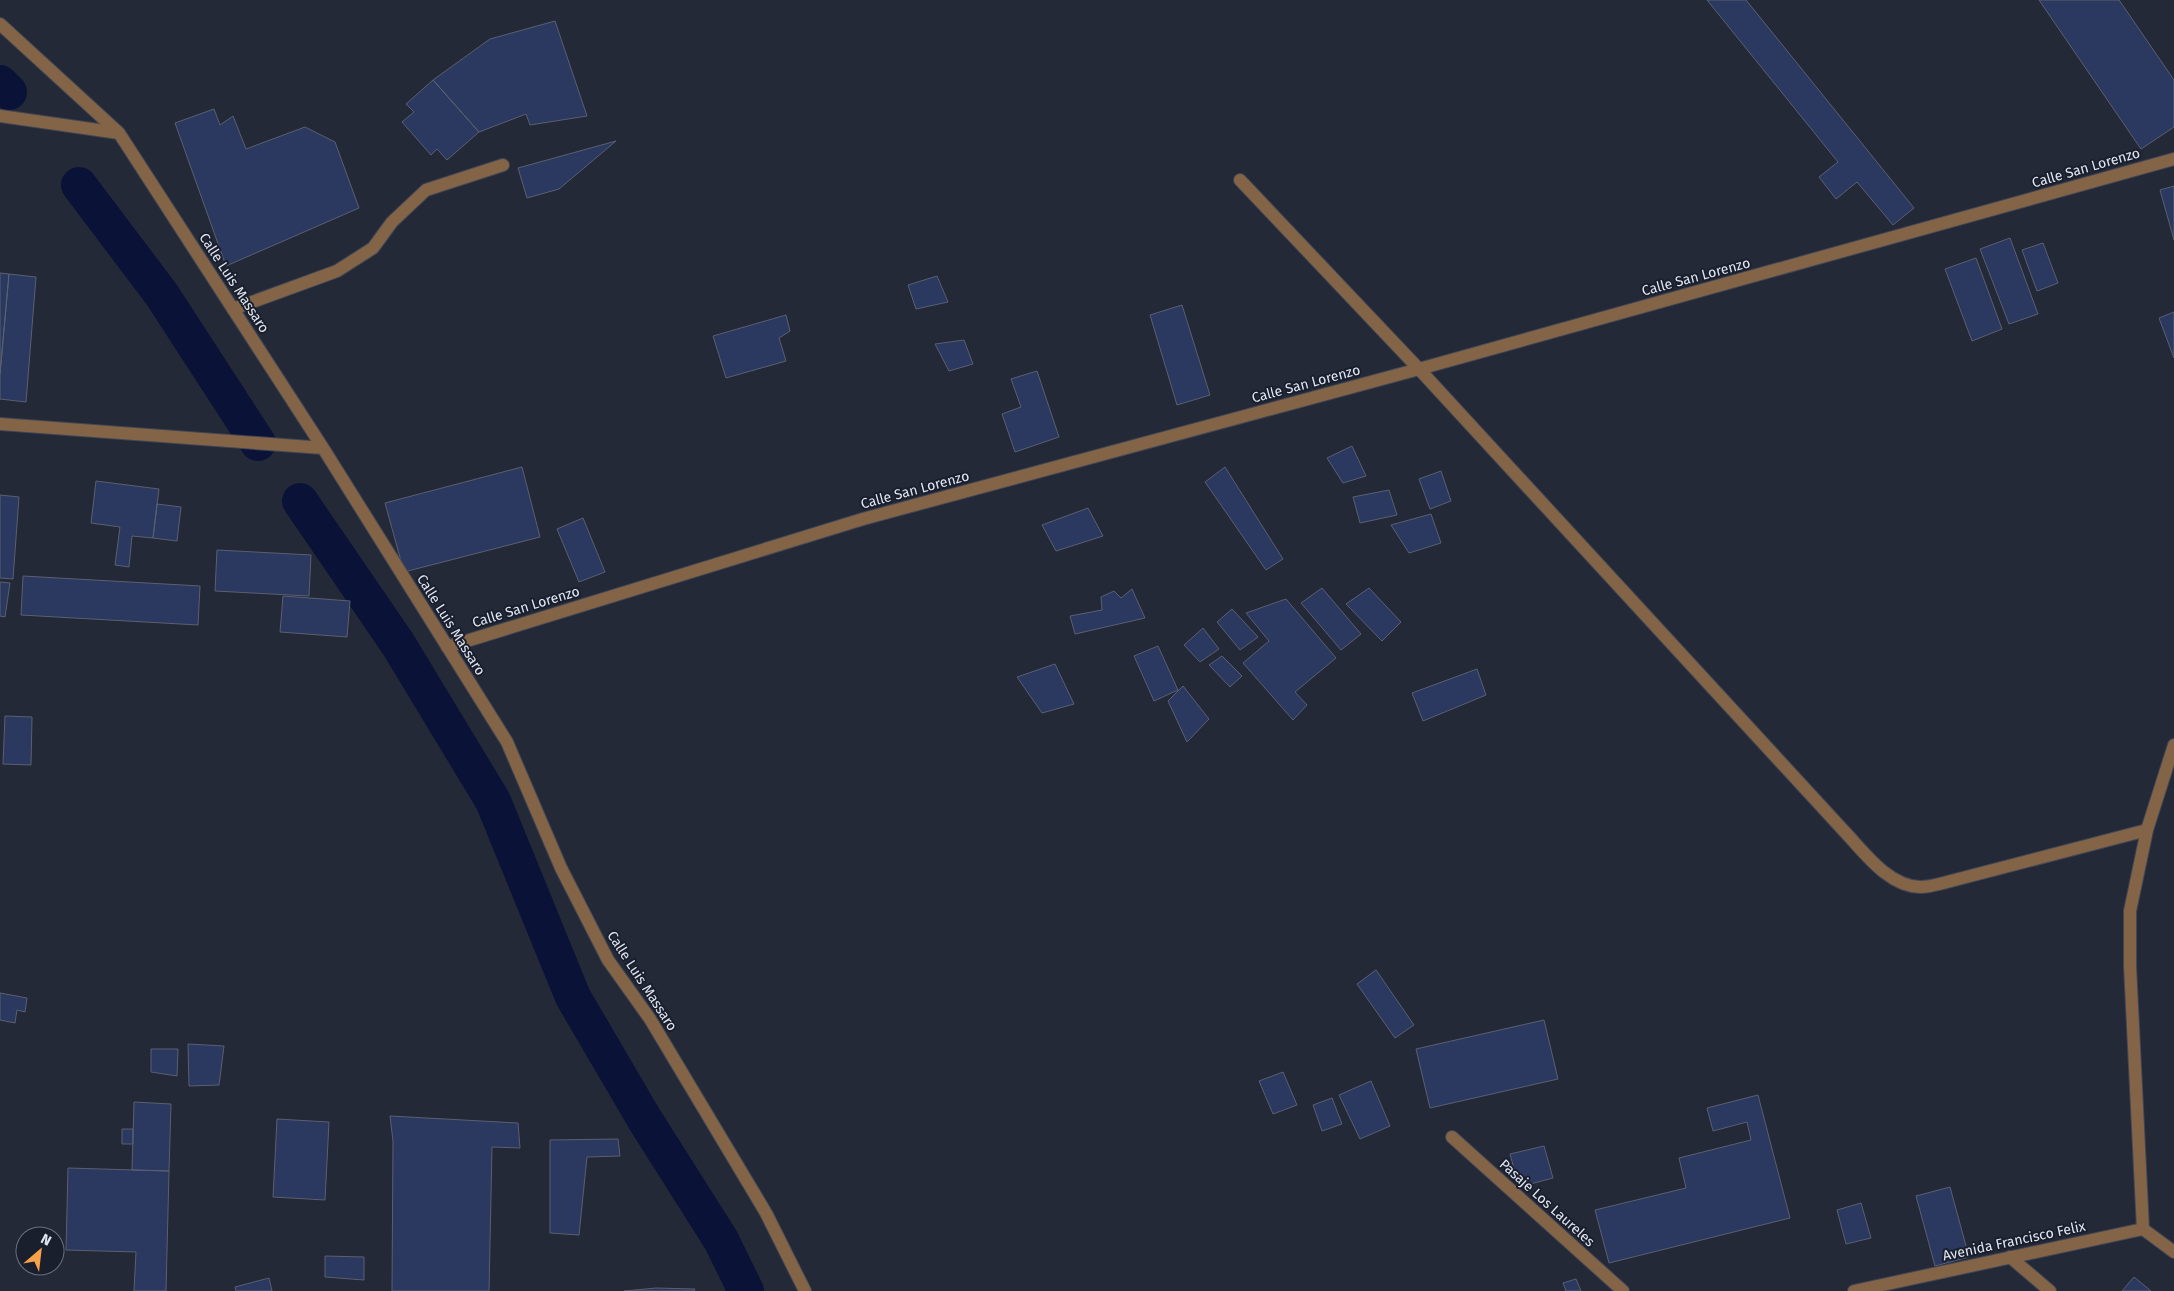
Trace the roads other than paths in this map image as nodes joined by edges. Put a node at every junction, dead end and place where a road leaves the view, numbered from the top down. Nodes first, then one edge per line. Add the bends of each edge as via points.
1 (0, 24) edge
2 (0, 116) edge
3 (119, 133) junction
4 (2174, 159) edge
5 (504, 165) dead end
6 (1240, 180) dead end
7 (233, 309) junction
8 (1419, 369) junction
9 (0, 424) edge
10 (323, 448) junction
11 (447, 647) junction
12 (2174, 745) edge
13 (2147, 830) junction
14 (1452, 1138) dead end
15 (2143, 1229) junction
16 (2174, 1252) edge
17 (2010, 1257) junction
18 (805, 1291) edge
19 (1623, 1291) edge
20 (1854, 1291) edge
21 (2050, 1291) edge

1 - 3 street, Calle Luis Massaro
2 - 3 street
3 - 7 street, Calle Luis Massaro
4 - 8 street, Calle San Lorenzo
5 - 7 street via 426,190 392,222 373,248 337,271
6 - 8 street
7 - 10 street, Calle Luis Massaro
8 - 11 street, Calle San Lorenzo via 863,519
8 - 13 street via 1844,832 1901,884 1921,887 1947,882
9 - 10 street
10 - 11 street, Calle Luis Massaro
11 - 18 street, Calle Luis Massaro via 507,742 561,868 608,960 650,1019 766,1213
12 - 13 street
13 - 15 street via 2130,911
14 - 19 street, Pasaje Los Laureles
15 - 16 street
15 - 17 street, Avenida Francisco Felix
17 - 20 street, Avenida Francisco Felix
17 - 21 street

